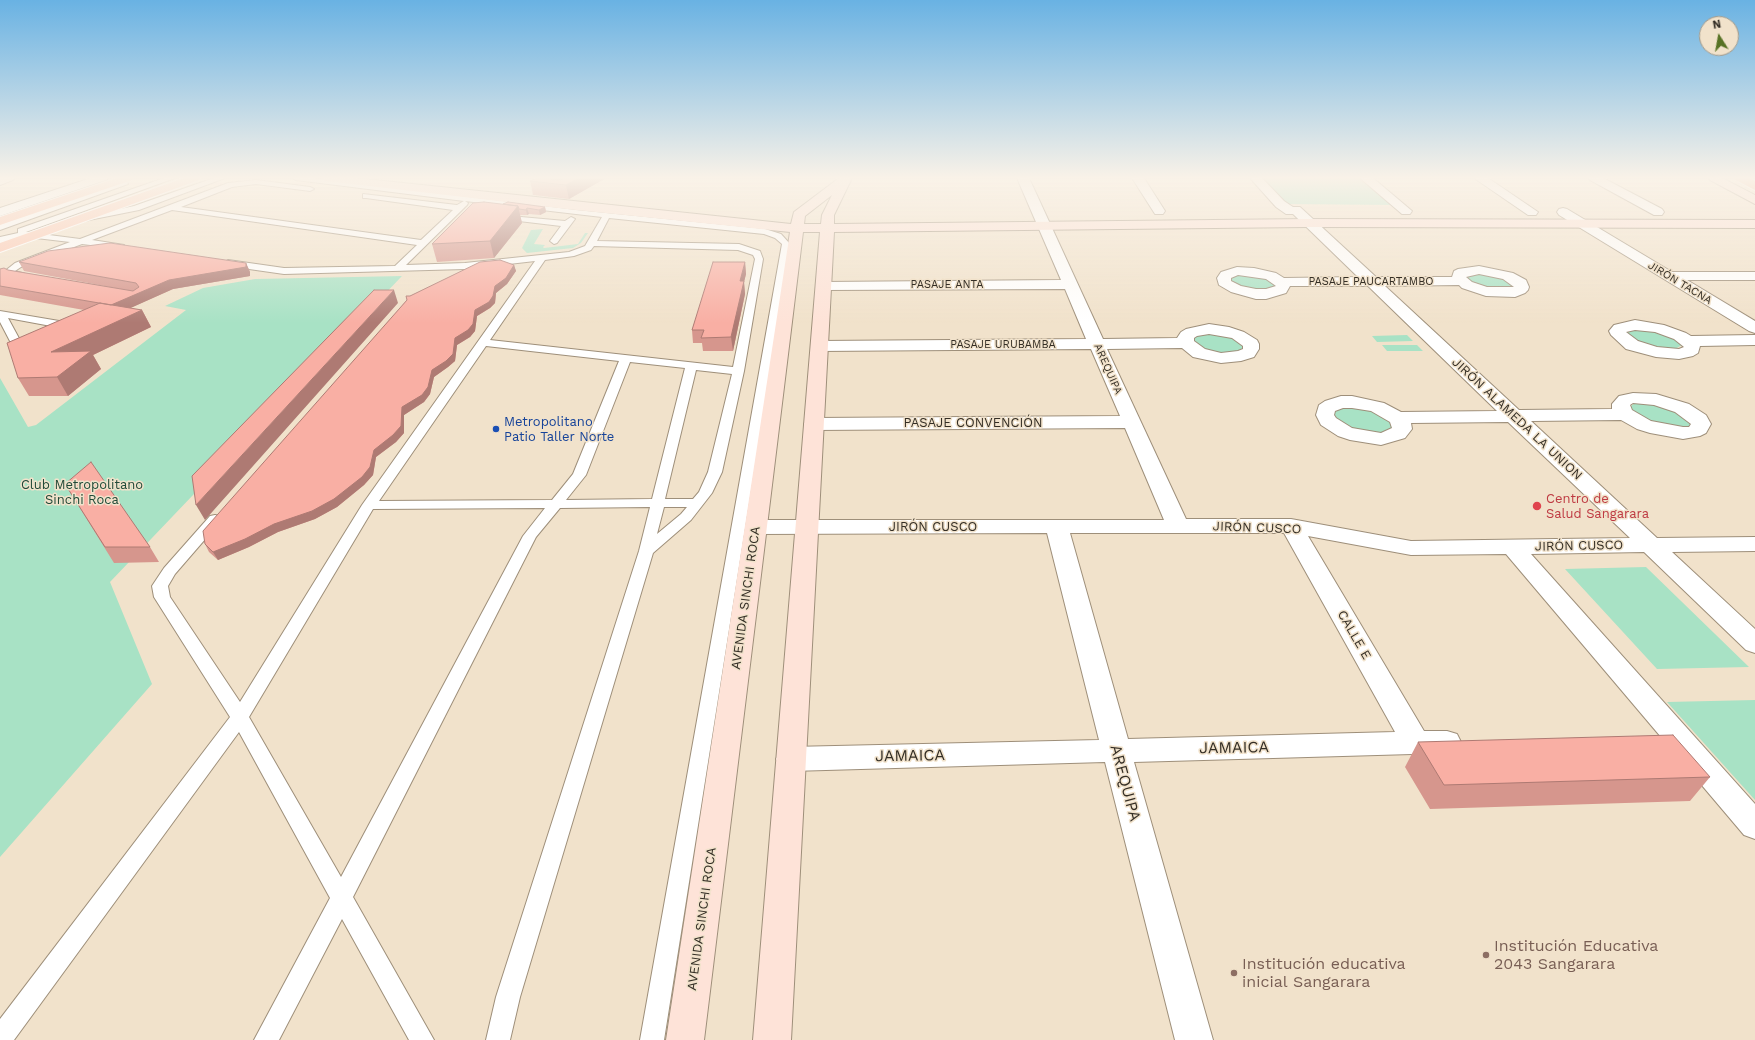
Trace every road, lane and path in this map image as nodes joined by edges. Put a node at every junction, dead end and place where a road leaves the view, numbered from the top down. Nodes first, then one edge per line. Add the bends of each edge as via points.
1 (49, 227) edge
2 (53, 227) edge
3 (121, 227) edge
4 (304, 227) edge
5 (440, 227) edge
6 (565, 227) edge
7 (601, 227) edge
8 (714, 227) edge
9 (793, 227) edge
10 (832, 227) edge
11 (1044, 227) edge
12 (1314, 227) edge
13 (1586, 227) edge
14 (38, 231) junction
15 (0, 240) edge
16 (83, 241) junction
17 (554, 241) dead end
18 (424, 243) junction
19 (592, 243) junction
20 (0, 248) edge
21 (130, 248) edge
22 (542, 258) junction
23 (217, 261) edge
24 (397, 269) junction
25 (1669, 276) junction
26 (1755, 276) edge
27 (37, 279) edge
28 (1461, 281) dead end
29 (1281, 282) dead end
30 (1370, 282) junction
31 (1070, 284) junction
32 (823, 286) junction
33 (0, 314) edge
34 (1755, 328) edge
35 (59, 333) edge
36 (1755, 340) edge
37 (40, 341) edge
38 (1688, 341) dead end
39 (482, 342) junction
40 (1097, 344) junction
41 (1186, 344) dead end
42 (819, 346) junction
43 (626, 358) junction
44 (691, 366) junction
45 (738, 371) junction
46 (1625, 414) dead end
47 (1513, 416) junction
48 (1397, 418) dead end
49 (1132, 422) junction
50 (814, 424) junction
51 (658, 503) junction
52 (697, 503) junction
53 (554, 504) junction
54 (369, 505) junction
55 (226, 506) edge
56 (1178, 526) junction
57 (1291, 526) junction
58 (756, 527) junction
59 (807, 527) junction
60 (1057, 527) junction
61 (1755, 544) edge
62 (1650, 545) junction
63 (1512, 547) junction
64 (646, 551) junction
65 (1755, 644) edge
66 (240, 717) junction
67 (1676, 736) junction
68 (1645, 737) edge
69 (1471, 742) edge
70 (1416, 743) junction
71 (1116, 750) junction
72 (791, 759) junction
73 (1755, 826) edge
74 (341, 899) junction
75 (0, 1039) edge
76 (266, 1040) edge
77 (422, 1040) edge
78 (498, 1040) edge
79 (652, 1040) edge
80 (685, 1040) edge
81 (772, 1040) edge
82 (1194, 1040) edge

1 - 14 lane
2 - 14 main road
3 - 16 lane
4 - 18 lane
5 - 18 lane
6 - 17 lane
7 - 19 lane
8 - 79 lane via 765,232 778,236 786,244
9 - 58 main road, AVENIDA SINCHI ROCA
10 - 32 main road
11 - 31 street, AREQUIPA
12 - 30 street, JIRÓN ALAMEDA LA UNION
13 - 25 street, JIRÓN TACNA
14 - 15 lane
14 - 15 lane
14 - 16 lane
14 - 20 main road
16 - 21 lane
16 - 27 lane via 18,265 10,271 14,275
18 - 24 lane
19 - 22 lane via 581,251
19 - 45 lane via 731,247 757,252 759,259
22 - 24 lane via 464,266
22 - 39 lane
23 - 24 lane via 290,271
25 - 26 street
25 - 34 street, JIRÓN TACNA
28 - 30 street, PASAJE PAUCARTAMBO
29 - 30 street, PASAJE PAUCARTAMBO
30 - 47 street, JIRÓN ALAMEDA LA UNION
31 - 32 street, PASAJE ANTA
31 - 40 street, AREQUIPA
32 - 42 main road
33 - 35 lane via 68,326
33 - 37 lane via 16,345 27,346
36 - 38 street
39 - 43 lane
39 - 54 lane
40 - 41 street, PASAJE URUBAMBA
40 - 42 street, PASAJE URUBAMBA
40 - 49 street, AREQUIPA
42 - 50 main road
43 - 44 lane
43 - 53 lane via 579,475
44 - 45 lane
44 - 51 lane
45 - 52 lane via 715,472
46 - 47 street
47 - 48 street
47 - 62 street, JIRÓN ALAMEDA LA UNION
49 - 50 street, PASAJE CONVENCIÓN
49 - 56 street, AREQUIPA
50 - 59 main road
51 - 52 lane
51 - 53 lane
51 - 64 lane
52 - 64 lane via 686,517
53 - 54 lane
53 - 74 lane via 530,536
54 - 66 lane
55 - 66 lane via 169,571 160,586 162,597
56 - 57 street, JIRÓN CUSCO
56 - 60 street, JIRÓN CUSCO
57 - 63 street, JIRÓN CUSCO via 1411,548
57 - 70 street, CALLE E
58 - 59 street, JIRÓN CUSCO
58 - 80 main road, AVENIDA SINCHI ROCA
59 - 60 street, JIRÓN CUSCO
59 - 72 main road
60 - 71 street, AREQUIPA
61 - 62 street, JIRÓN CUSCO
62 - 63 street, JIRÓN CUSCO
62 - 65 street, JIRÓN ALAMEDA LA UNION
63 - 67 street
64 - 78 lane via 510,990
66 - 74 lane
66 - 75 lane
67 - 68 street
67 - 73 street
69 - 70 street, JAMAICA
70 - 71 street, JAMAICA
71 - 72 street, JAMAICA
71 - 82 street, AREQUIPA
72 - 81 main road
74 - 76 lane
74 - 77 lane

